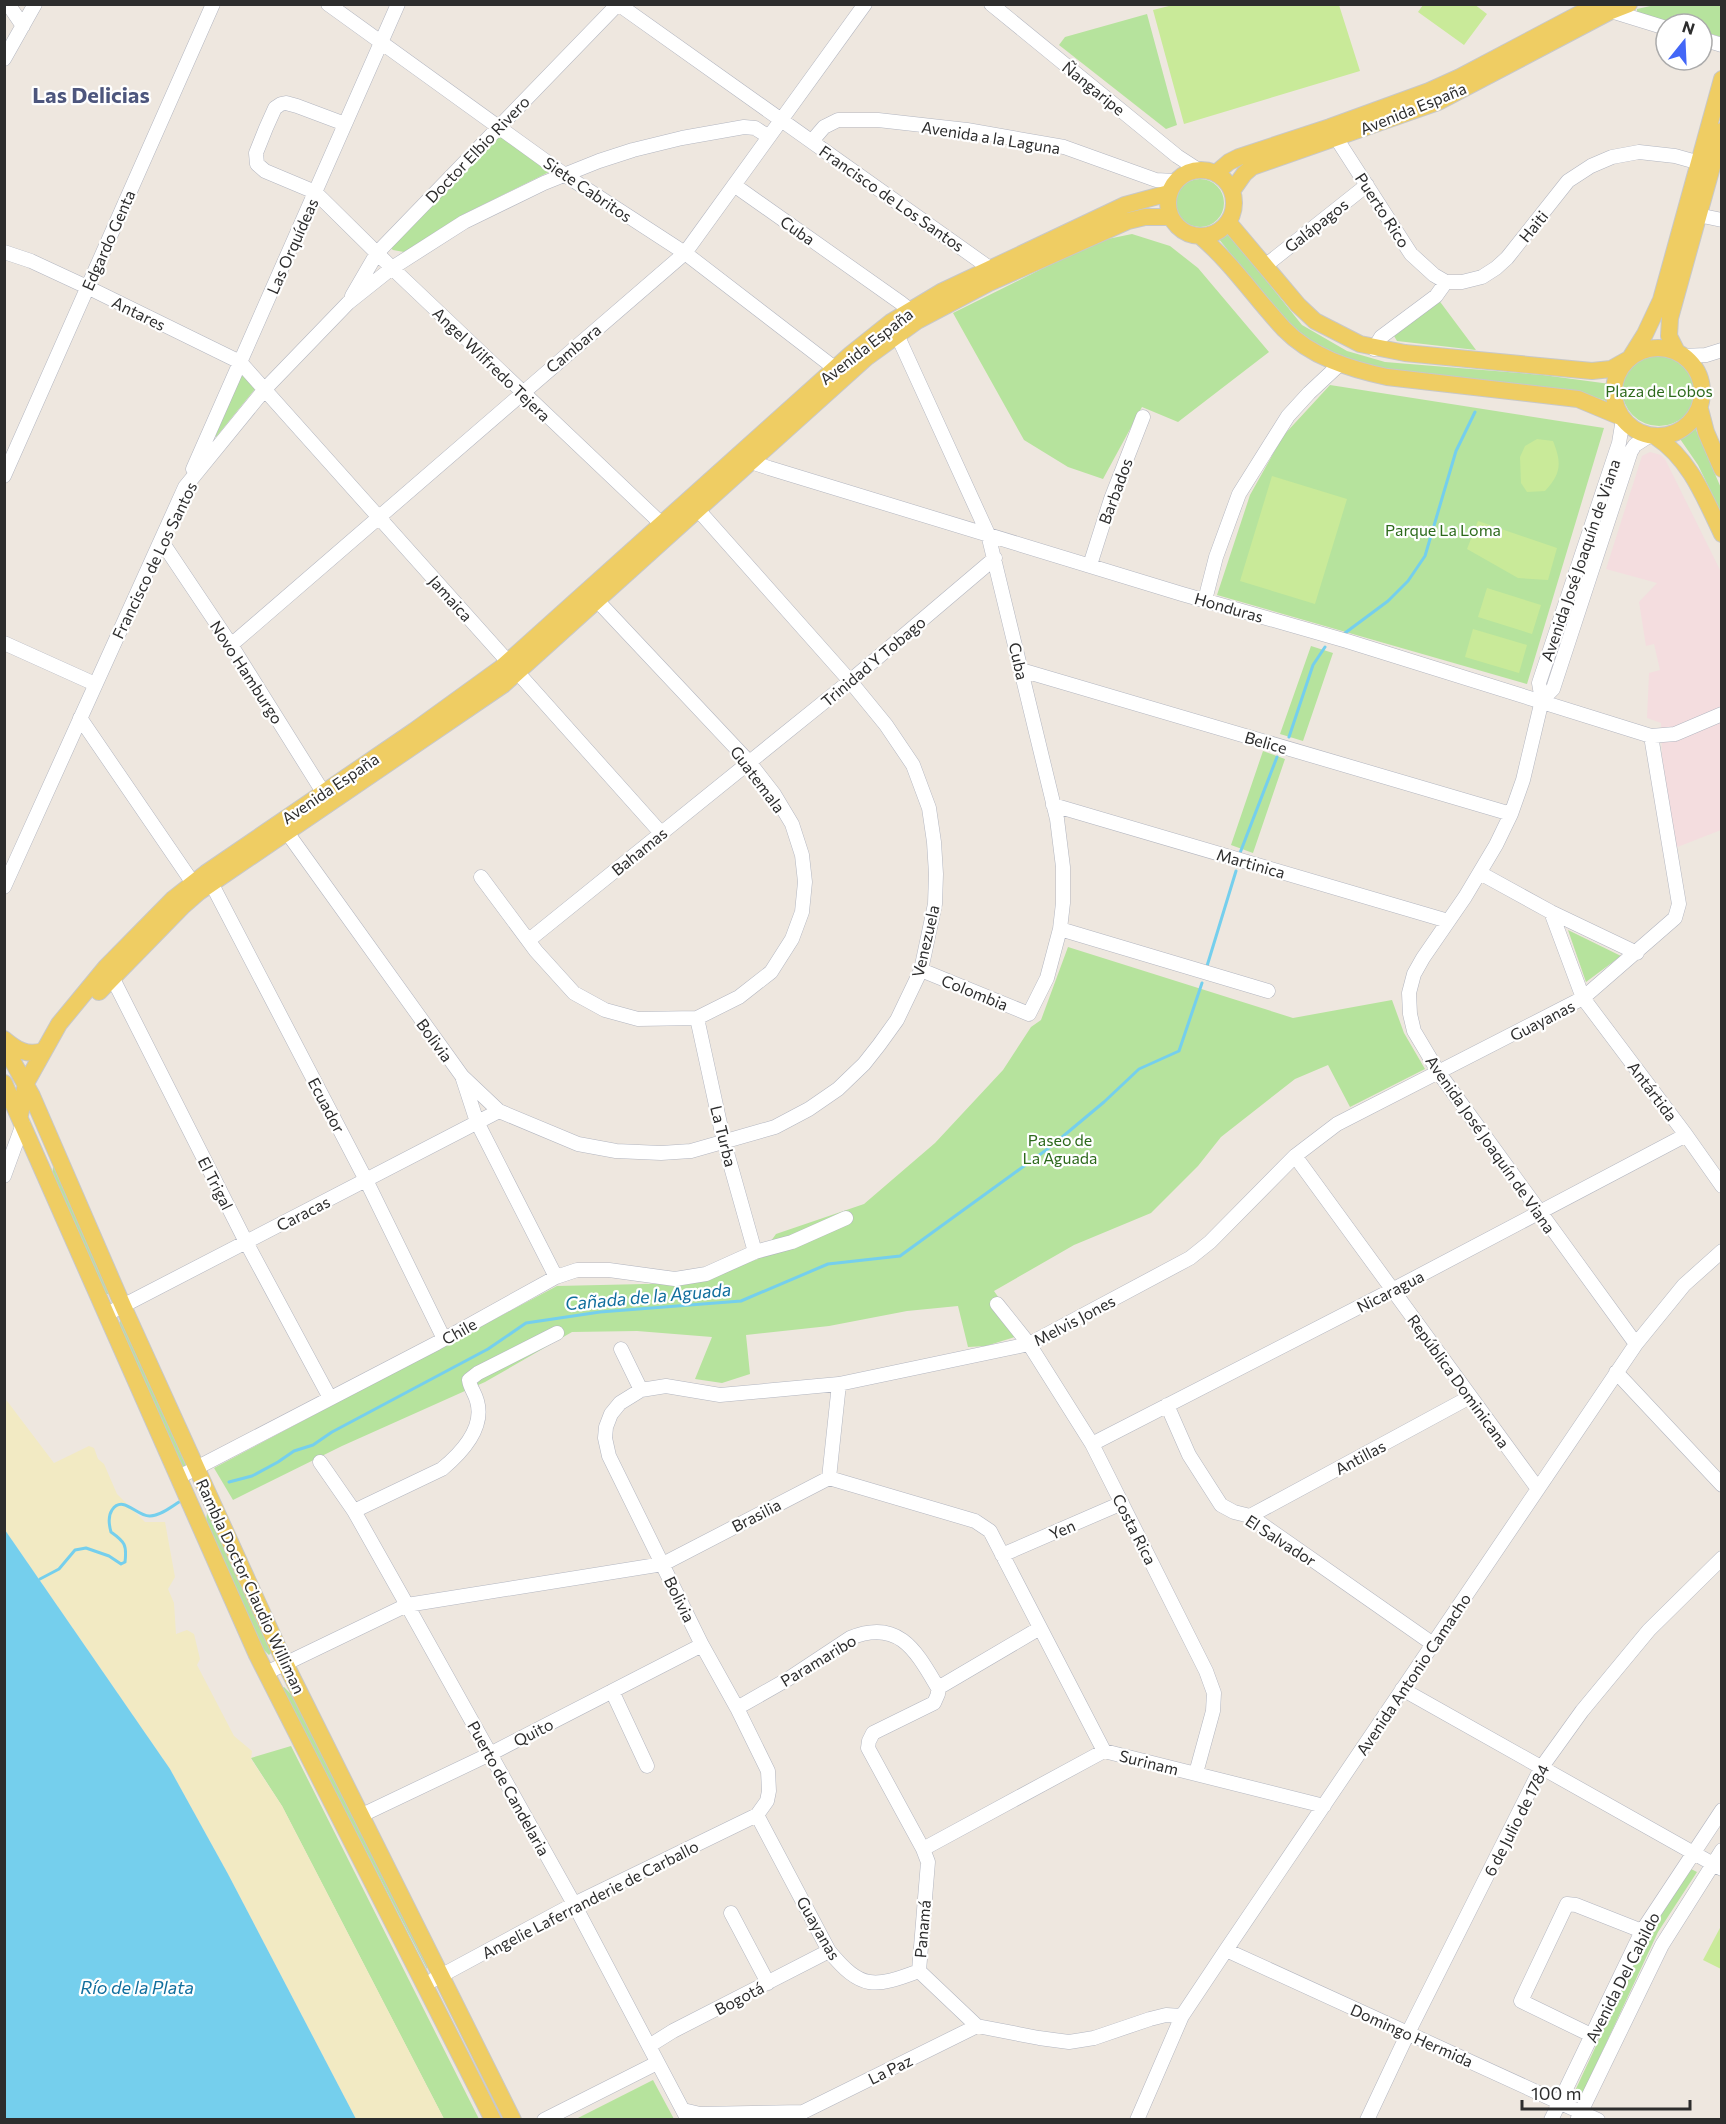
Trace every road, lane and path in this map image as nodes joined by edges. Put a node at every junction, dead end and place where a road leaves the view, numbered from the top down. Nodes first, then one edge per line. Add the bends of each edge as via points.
1 (8, 4) edge
2 (34, 4) edge
3 (213, 4) edge
4 (328, 4) edge
5 (398, 4) edge
6 (618, 4) edge
7 (865, 4) edge
8 (991, 4) edge
9 (1629, 4) edge
10 (1604, 8) edge
11 (1654, 24) edge
12 (23, 26) junction
13 (382, 41) junction
14 (4, 59) edge
15 (1722, 79) edge
16 (781, 120) junction
17 (345, 124) junction
18 (499, 127) junction
19 (1722, 131) edge
20 (1333, 133) junction
21 (769, 137) junction
22 (812, 141) junction
23 (1705, 164) junction
24 (1197, 170) junction
25 (1216, 173) junction
26 (565, 175) junction
27 (734, 185) junction
28 (1367, 185) junction
29 (1172, 187) junction
30 (1232, 191) junction
31 (315, 192) junction
32 (1698, 215) junction
33 (1171, 217) junction
34 (1722, 220) edge
35 (1228, 222) junction
36 (1200, 236) junction
37 (4, 252) edge
38 (377, 253) junction
39 (685, 253) junction
40 (1265, 266) junction
41 (392, 268) junction
42 (997, 273) junction
43 (1446, 282) junction
44 (87, 287) junction
45 (348, 303) junction
46 (914, 316) junction
47 (894, 328) junction
48 (1374, 349) junction
49 (1722, 350) edge
50 (1680, 354) junction
51 (1629, 359) junction
52 (240, 362) junction
53 (1340, 364) junction
54 (840, 372) junction
55 (265, 389) junction
56 (521, 392) junction
57 (1700, 409) junction
58 (1143, 417) dead end
59 (1622, 418) junction
60 (1652, 436) junction
61 (749, 455) junction
62 (1722, 469) edge
63 (4, 476) edge
64 (185, 487) junction
65 (693, 504) junction
66 (379, 517) junction
67 (667, 528) junction
68 (988, 534) junction
69 (1722, 534) edge
70 (162, 542) junction
71 (995, 558) junction
72 (1588, 558) junction
73 (1090, 565) junction
74 (592, 595) junction
75 (1205, 600) junction
76 (4, 643) edge
77 (231, 645) junction
78 (513, 667) junction
79 (1021, 670) junction
80 (850, 681) junction
81 (95, 684) junction
82 (1542, 700) junction
83 (1720, 716) edge
84 (80, 718) junction
85 (1651, 736) junction
86 (749, 762) junction
87 (327, 798) junction
88 (1053, 805) junction
89 (1511, 814) junction
90 (284, 827) junction
91 (661, 833) junction
92 (1480, 873) junction
93 (481, 877) dead end
94 (202, 883) junction
95 (4, 887) edge
96 (1551, 912) junction
97 (1448, 921) junction
98 (1060, 929) junction
99 (529, 940) junction
100 (1637, 953) junction
101 (921, 970) junction
102 (109, 972) junction
103 (1268, 992) dead end
104 (1583, 999) junction
105 (1029, 1014) joint
106 (697, 1018) junction
107 (4, 1039) edge
108 (4, 1046) edge
109 (43, 1051) junction
110 (1439, 1073) junction
111 (462, 1076) junction
112 (19, 1090) edge
113 (499, 1111) junction
114 (21, 1120) junction
115 (477, 1122) junction
116 (48, 1135) junction
117 (1686, 1135) junction
118 (724, 1143) junction
119 (13, 1150) junction
120 (35, 1150) junction
121 (1295, 1156) junction
122 (5, 1171) edge
123 (366, 1180) junction
124 (1722, 1186) edge
125 (1539, 1213) junction
126 (846, 1218) dead end
127 (246, 1242) junction
128 (1722, 1251) edge
129 (755, 1252) junction
130 (556, 1277) junction
131 (1394, 1289) junction
132 (997, 1304) dead end
133 (123, 1306) junction
134 (107, 1314) junction
135 (557, 1333) dead end
136 (444, 1339) junction
137 (1029, 1344) junction
138 (1636, 1344) junction
139 (621, 1349) dead end
140 (1617, 1372) junction
141 (839, 1384) junction
142 (641, 1390) junction
143 (1470, 1397) junction
144 (330, 1398) junction
145 (1167, 1405) junction
146 (1092, 1444) junction
147 (320, 1462) dead end
148 (196, 1467) junction
149 (829, 1478) junction
150 (1722, 1485) edge
151 (1538, 1489) junction
152 (185, 1491) junction
153 (1122, 1503) junction
154 (354, 1511) junction
155 (1250, 1516) junction
156 (1002, 1555) junction
157 (1722, 1558) edge
158 (663, 1564) junction
159 (407, 1605) junction
160 (1040, 1628) junction
161 (1433, 1644) junction
162 (702, 1646) junction
163 (285, 1663) junction
164 (266, 1673) junction
165 (938, 1688) junction
166 (1402, 1689) junction
167 (612, 1691) junction
168 (737, 1708) junction
169 (1104, 1751) junction
170 (490, 1754) junction
171 (647, 1766) dead end
172 (1541, 1768) junction
173 (1196, 1773) junction
174 (1324, 1806) junction
175 (1722, 1810) edge
176 (362, 1815) junction
177 (757, 1815) junction
178 (923, 1849) junction
179 (1722, 1850) edge
180 (1693, 1852) junction
181 (1717, 1866) edge
182 (574, 1904) junction
183 (731, 1913) dead end
184 (1642, 1931) junction
185 (1226, 1950) junction
186 (829, 1951) junction
187 (919, 1971) junction
188 (442, 1975) junction
189 (768, 1983) junction
190 (425, 1985) junction
191 (1182, 2016) junction
192 (977, 2026) junction
193 (1408, 2033) junction
194 (1591, 2035) junction
195 (649, 2046) junction
196 (657, 2063) junction
197 (1559, 2102) junction
198 (686, 2115) edge
199 (799, 2116) edge
200 (1579, 2116) edge
201 (494, 2120) edge
202 (513, 2120) edge
203 (544, 2120) edge
204 (1137, 2120) edge
205 (1367, 2120) edge
206 (1551, 2120) edge
207 (1598, 2120) edge

1 - 12 street
2 - 12 street
3 - 44 street, Edgardo Genta
4 - 13 street, Siete Cabritos
5 - 13 street, Las Orquídeas
6 - 16 street
6 - 18 street, Doctor Elbio Rivero
7 - 16 street, Cambara
8 - 24 street, Ñangaripe
9 - 10 main road, Avenida España
10 - 11 street
10 - 20 main road, Avenida España via 1460,78
12 - 14 street
13 - 17 street, Las Orquídeas
13 - 18 street, Siete Cabritos
15 - 23 main road
16 - 21 street, Cambara
16 - 22 street, Francisco de Los Santos
17 - 31 street, Las Orquídeas
17 - 31 street via 286,103 275,108 266,128 256,153 257,164
18 - 26 street, Siete Cabritos
18 - 38 street, Doctor Elbio Rivero
19 - 23 main road
20 - 25 main road, Avenida España via 1239,157
20 - 28 street, Puerto Rico
20 - 30 main road, Avenida España via 1252,167
21 - 26 street, Francisco de Los Santos via 755,128 744,127 692,136 633,150
21 - 27 street, Cambara
22 - 29 street, Avenida a la Laguna via 824,127 838,120 878,120 967,130 1064,147
22 - 42 street, Francisco de Los Santos
23 - 32 main road
23 - 43 street, Haiti via 1639,152 1591,166 1568,182 1496,268 1482,277
23 - 51 main road via 1661,300
24 - 25 main road
24 - 29 main road via 1183,174
25 - 30 main road
26 - 39 street, Siete Cabritos
26 - 41 street, Francisco de Los Santos via 464,222
27 - 39 street, Cambara
27 - 46 street, Cuba
28 - 40 street, Galápagos
28 - 43 street, Puerto Rico via 1412,254
29 - 33 main road via 1168,208
29 - 42 main road, Avenida España via 1125,205
30 - 35 main road via 1234,202
31 - 38 street, Angel Wilfredo Tejera
31 - 52 street, Las Orquídeas
32 - 34 street
32 - 50 main road via 1670,318 1669,336
33 - 36 main road via 1183,231
33 - 42 main road, Avenida España via 1128,221
35 - 36 main road via 1216,232
35 - 40 main road
36 - 53 main road via 1216,249 1285,330
37 - 44 street, Antares
38 - 41 street, Angel Wilfredo Tejera
38 - 45 street, Doctor Elbio Rivero
39 - 54 street, Siete Cabritos
39 - 56 street, Cambara
40 - 48 main road via 1315,321
41 - 45 street, Francisco de Los Santos
41 - 56 street, Angel Wilfredo Tejera
42 - 46 main road, Avenida España via 941,292
43 - 48 street via 1436,296 1381,337
44 - 52 street, Antares
44 - 63 street, Edgardo Genta
45 - 55 street, Francisco de Los Santos
46 - 47 main road, Avenida España
47 - 54 main road, Avenida España
47 - 68 street, Cuba
48 - 51 main road via 1592,371 1611,369
49 - 50 street via 1706,355
50 - 51 main road via 1655,348
50 - 57 main road via 1697,370 1702,381
51 - 59 main road via 1615,381 1616,406
52 - 55 street, Jamaica
52 - 64 street, Las Orquídeas
53 - 59 main road via 1387,377 1578,399
53 - 75 street via 1288,416 1239,494
54 - 61 main road, Avenida España
55 - 64 street, Francisco de Los Santos
55 - 66 street, Jamaica
56 - 66 street, Cambara
56 - 67 street, Angel Wilfredo Tejera
57 - 60 main road via 1695,419 1678,433
57 - 62 main road
58 - 73 street, Barbados
59 - 60 main road via 1637,431
59 - 72 street, Avenida José Joaquín de Viana via 1620,443
60 - 69 main road via 1671,447 1682,460
60 - 72 street, Avenida José Joaquín de Viana via 1631,451
61 - 65 main road, Avenida España
61 - 68 street, Honduras via 757,464 769,468
64 - 70 street, Francisco de Los Santos
65 - 67 main road, Avenida España
65 - 80 street, Venezuela
66 - 77 street, Cambara
66 - 78 street, Jamaica
67 - 74 main road, Avenida España
68 - 71 street, Cuba
68 - 73 street, Honduras
70 - 77 street, Novo Hamburgo
70 - 81 street, Francisco de Los Santos
71 - 79 street, Cuba
71 - 80 street, Trinidad Y Tobago
72 - 82 street, Avenida José Joaquín de Viana via 1553,689
73 - 75 street, Honduras
74 - 78 main road, Avenida España
74 - 86 street, Guatemala
75 - 82 street, Honduras
76 - 81 street
77 - 87 street, Novo Hamburgo
78 - 87 main road, Avenida España via 414,731
78 - 91 street, Jamaica
79 - 88 street, Cuba
79 - 89 street, Belice
80 - 86 street, Trinidad Y Tobago
80 - 101 street, Venezuela via 913,765 929,808 936,874
81 - 84 street, Francisco de Los Santos
82 - 85 street, Honduras
82 - 89 street, Avenida José Joaquín de Viana
83 - 85 street, Honduras via 1675,734
84 - 94 street, Ecuador
84 - 95 street, Francisco de Los Santos
85 - 100 street, Guayanas via 1679,904 1675,918
86 - 91 street, Bahamas
86 - 106 street, Guatemala via 792,824 802,855 802,912 792,939 771,972 739,997
87 - 90 main road, Avenida España
88 - 97 street, Martinica
88 - 98 street, Cuba via 1063,867
89 - 92 street, Avenida José Joaquín de Viana
90 - 94 main road, Avenida España
90 - 111 street, Bolivia
91 - 99 street, Bahamas
92 - 96 street
92 - 97 street, Avenida José Joaquín de Viana
93 - 99 street, Guatemala
94 - 102 main road, Avenida España via 173,900
94 - 123 street, Ecuador
96 - 100 street
96 - 104 street, Antártida
97 - 110 street, Avenida José Joaquín de Viana via 1414,974 1409,993 1414,1030
98 - 103 street
98 - 105 street, Cuba via 1047,978
99 - 106 street, Guatemala via 574,993 605,1010 638,1019
100 - 104 street, Guayanas
101 - 105 street, Colombia
101 - 118 street, Venezuela via 897,1020 851,1079 775,1127
102 - 109 main road, Avenida España via 70,1010
102 - 112 main road, Avenida España
102 - 127 street, El Trigal
104 - 110 street, Guayanas
104 - 117 street, Antártida
106 - 118 street, La Turba
107 - 109 main road via 26,1053
108 - 112 main road, Rambla Doctor Claudio Williman
109 - 112 main road, Avenida España
110 - 121 street, Melvis Jones via 1336,1124
110 - 125 street, Avenida José Joaquín de Viana
111 - 113 street, Venezuela
111 - 115 street, Bolivia
112 - 114 main road, Rambla Doctor Claudio Williman
112 - 116 main road, Rambla Doctor Claudio Williman
113 - 115 street, Caracas
113 - 118 street, Venezuela via 578,1144 616,1151 691,1151
114 - 119 street
114 - 120 main road, Rambla Doctor Claudio Williman
115 - 123 street, Caracas
115 - 130 street, Bolivia
116 - 120 street
116 - 133 main road, Rambla Doctor Claudio Williman
117 - 124 street, Antártida
117 - 125 street, Nicaragua
118 - 129 street, La Turba
119 - 120 street
119 - 122 street
120 - 134 main road, Rambla Doctor Claudio Williman
121 - 131 street, República Dominicana
121 - 137 street, Melvis Jones via 1190,1258
123 - 127 street, Caracas
123 - 136 street, Ecuador
125 - 131 street, Nicaragua
125 - 138 street, Avenida José Joaquín de Viana
126 - 129 street, Chile via 792,1242
127 - 133 street, Caracas
127 - 144 street, El Trigal
128 - 138 street, Avenida Antonio Camacho via 1684,1285
129 - 130 street, Chile via 706,1274 675,1278 609,1270 577,1270
130 - 136 street, Chile
131 - 143 street, República Dominicana
131 - 145 street, Nicaragua
132 - 137 street, Costa Rica
133 - 134 street, Caracas
133 - 148 main road, Rambla Doctor Claudio Williman
134 - 152 main road, Rambla Doctor Claudio Williman
135 - 154 street via 469,1380 478,1402 475,1429 442,1469
136 - 144 street, Chile
137 - 141 street, Melvis Jones
137 - 146 street, Costa Rica
138 - 140 street, Avenida Antonio Camacho
139 - 142 street
140 - 150 street
140 - 151 street, Avenida Antonio Camacho
141 - 142 street, Melvis Jones via 720,1395 666,1386
141 - 149 street
142 - 158 street, Bolivia via 611,1414 605,1438 617,1475
143 - 151 street, República Dominicana
143 - 155 street, Antillas
144 - 148 street, Chile
145 - 146 street, Nicaragua
145 - 155 street, El Salvador via 1189,1455 1221,1505
146 - 153 street, Costa Rica
147 - 154 street, Puerto de Candelaria
148 - 152 street, Chile
148 - 163 main road, Rambla Doctor Claudio Williman
149 - 156 street via 975,1521 990,1531
149 - 158 street, Brasilia
151 - 161 street, Avenida Antonio Camacho
152 - 164 main road, Rambla Doctor Claudio Williman
153 - 156 street, Yen
153 - 173 street, Costa Rica via 1214,1693
154 - 159 street, Puerto de Candelaria
155 - 161 street, El Salvador
156 - 160 street
157 - 172 street, 6 de Julio de 1784 via 1648,1630
158 - 159 street, Brasilia
158 - 162 street, Bolivia
159 - 163 street, Brasilia
159 - 170 street, Puerto de Candelaria
160 - 165 street
160 - 169 street
161 - 166 street, Avenida Antonio Camacho
162 - 167 street, Quito
162 - 168 street, Bolivia
163 - 164 street, Brasilia
163 - 176 main road, Rambla Doctor Claudio Williman
164 - 190 main road, Rambla Doctor Claudio Williman
165 - 168 street, Paramaribo via 920,1658 900,1638 873,1631 850,1638
165 - 178 street, Panamá via 934,1703 873,1733 868,1741 868,1748
166 - 172 street
166 - 174 street, Avenida Antonio Camacho
167 - 170 street, Quito
167 - 171 street
168 - 177 street, Bolivia via 768,1771 767,1801
169 - 173 street, Surinam
169 - 178 street, Surinam
170 - 176 street, Quito
170 - 182 street, Puerto de Candelaria
172 - 180 street
172 - 193 street, 6 de Julio de 1784
173 - 174 street, Surinam
174 - 185 street, Avenida Antonio Camacho
175 - 180 street, Avenida Del Cabildo
176 - 188 main road, Rambla Doctor Claudio Williman
177 - 182 street, Angelie Laferranderie de Carballo
177 - 186 street, Guayanas
178 - 187 street, Panamá via 928,1862
179 - 181 street, Avenida Del Cabildo
180 - 181 street
180 - 184 street, Avenida Del Cabildo
181 - 200 street, Avenida Del Cabildo via 1662,1945
182 - 188 street, Angelie Laferranderie de Carballo
182 - 195 street, Puerto de Candelaria
183 - 189 street
184 - 194 street, Avenida Del Cabildo
184 - 194 street via 1567,1904 1521,2001
185 - 191 street, Avenida Antonio Camacho
185 - 193 street, Domingo Hermida
186 - 187 street, Guayanas via 844,1970 866,1982 890,1982
186 - 189 street, Bogotá
187 - 192 street, Panamá
188 - 190 street, Angelie Laferranderie de Carballo
188 - 202 main road, Rambla Doctor Claudio Williman
189 - 195 street, Bogotá
190 - 201 main road, Rambla Doctor Claudio Williman
191 - 192 street via 1166,2015 1069,2042
191 - 204 street, Avenida Antonio Camacho
192 - 199 street, La Paz
193 - 197 street, Domingo Hermida
193 - 205 street, 6 de Julio de 1784
194 - 197 street, Avenida Del Cabildo
195 - 196 street, Puerto de Candelaria
196 - 198 street, Puerto de Candelaria
196 - 203 street
197 - 200 street, Domingo Hermida
197 - 206 street, Avenida Del Cabildo
198 - 199 street, La Paz
200 - 207 street, Domingo Hermida

